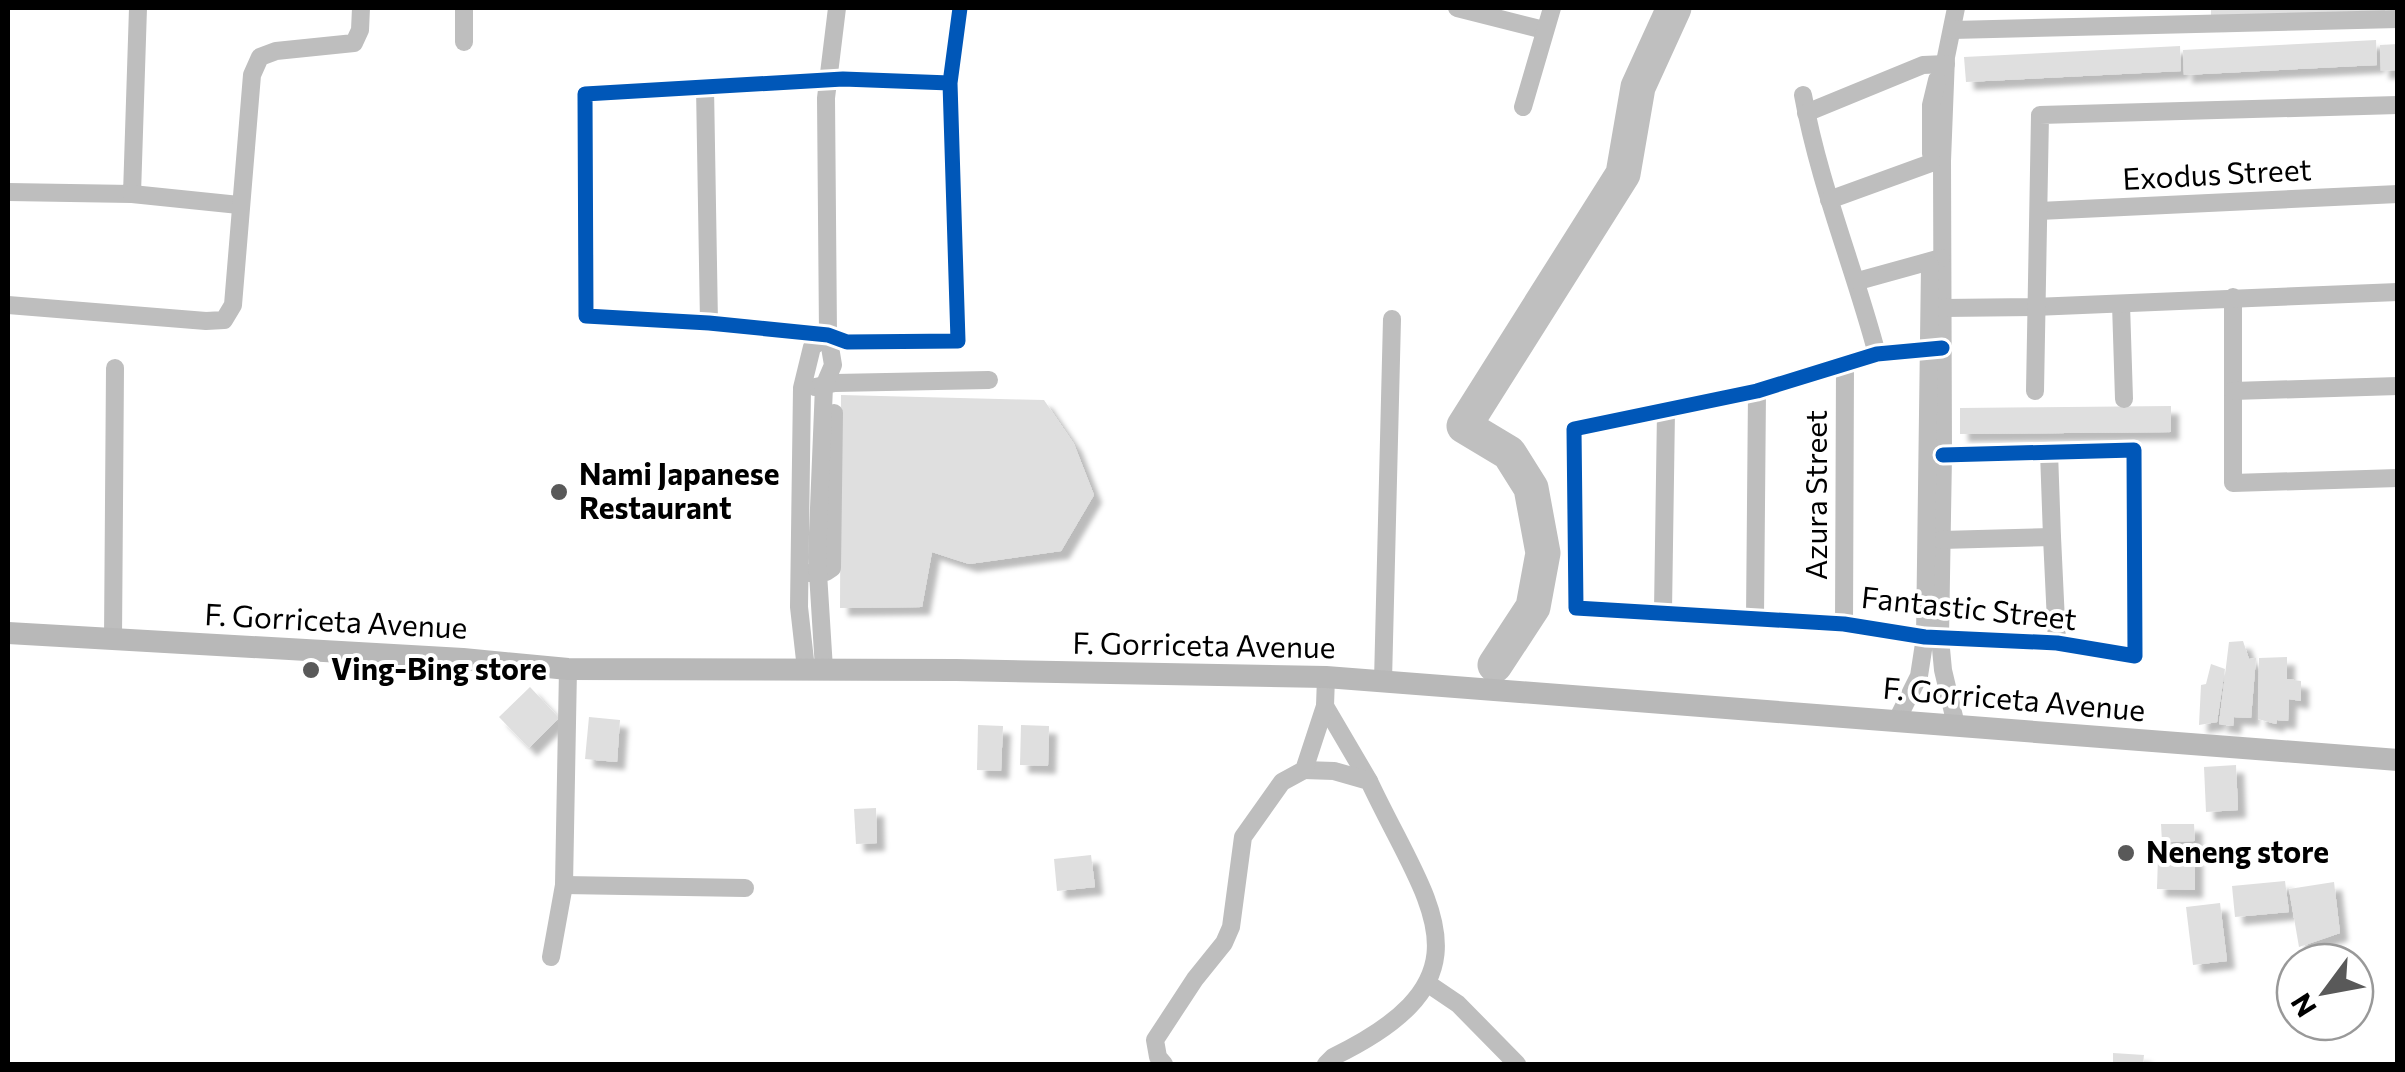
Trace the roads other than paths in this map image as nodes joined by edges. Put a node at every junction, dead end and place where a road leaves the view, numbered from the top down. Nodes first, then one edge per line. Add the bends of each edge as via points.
1 (138, 8) edge
2 (361, 8) edge
3 (464, 8) edge
4 (837, 8) edge
5 (960, 8) edge
6 (1457, 8) edge
7 (1552, 8) edge
8 (1956, 8) edge
9 (2188, 16) edge
10 (2398, 19) edge
11 (1544, 30) junction
12 (1952, 30) junction
13 (464, 42) dead end
14 (1945, 62) junction
15 (828, 79) junction
16 (950, 83) junction
17 (705, 87) junction
18 (2398, 105) edge
19 (1522, 107) dead end
20 (1931, 163) junction
21 (8, 192) edge
22 (132, 194) junction
23 (2398, 194) edge
24 (1828, 200) junction
25 (239, 205) junction
26 (2039, 210) junction
27 (1936, 259) junction
28 (1858, 281) junction
29 (2398, 292) edge
30 (2234, 297) junction
31 (2121, 304) junction
32 (8, 305) edge
33 (2034, 307) junction
34 (1944, 308) junction
35 (1392, 319) dead end
36 (709, 322) junction
37 (828, 335) junction
38 (1937, 348) junction
39 (1877, 354) junction
40 (1845, 366) junction
41 (115, 368) dead end
42 (989, 380) dead end
43 (830, 384) junction
44 (2398, 386) edge
45 (802, 388) junction
46 (1757, 390) junction
47 (2035, 390) dead end
48 (2234, 392) junction
49 (2124, 399) dead end
50 (1666, 410) junction
51 (2050, 452) junction
52 (1943, 455) junction
53 (2398, 478) edge
54 (2052, 537) junction
55 (1941, 540) junction
56 (809, 573) junction
57 (1663, 611) junction
58 (1755, 618) junction
59 (1844, 624) junction
60 (8, 632) edge
61 (1932, 638) junction
62 (113, 639) junction
63 (2057, 643) junction
64 (568, 669) junction
65 (815, 669) junction
66 (1326, 678) junction
67 (1383, 682) junction
68 (1325, 706) junction
69 (1897, 720) junction
70 (1956, 725) junction
71 (2398, 760) edge
72 (1304, 770) junction
73 (1369, 781) junction
74 (564, 885) junction
75 (745, 888) dead end
76 (551, 957) dead end
77 (1428, 982) junction
78 (1164, 1064) edge
79 (1326, 1064) edge
80 (1516, 1064) edge

1 - 22 street
2 - 25 street via 354,44 260,57 252,75
3 - 13 street
4 - 15 street
5 - 16 street
6 - 11 street
7 - 11 street
8 - 12 street
9 - 10 street
9 - 12 street
11 - 19 street
12 - 14 street
14 - 20 street via 1932,105
14 - 24 street via 1805,104
14 - 27 street
15 - 16 street
15 - 17 street
15 - 37 street
16 - 37 street via 958,341 847,342
17 - 36 street
17 - 36 street via 585,94 586,316
18 - 26 street via 2040,115
20 - 24 street
20 - 27 street
21 - 22 street
22 - 25 street
23 - 26 street, Exodus Street
24 - 28 street
25 - 32 street via 233,305 224,320
26 - 33 street
27 - 28 street
27 - 34 street
27 - 38 street
28 - 39 street
29 - 30 street
30 - 31 street
30 - 48 street
31 - 33 street
31 - 49 street
33 - 34 street
33 - 47 street
34 - 38 street
35 - 67 street
36 - 37 street
37 - 43 street
37 - 45 street via 812,347
38 - 39 street
38 - 52 street
38 - 61 street
39 - 40 street
40 - 46 street
40 - 59 street, Azura Street
41 - 62 street
42 - 43 street
43 - 45 street
43 - 56 street via 832,568
44 - 48 street
45 - 56 street
46 - 50 street
46 - 58 street
48 - 53 street via 2233,483
50 - 57 street
50 - 57 street, Fantastic Street via 1574,429 1576,608
51 - 52 street, Fantastic Street
51 - 54 street
51 - 63 street, Fantastic Street via 2130,448 2136,456 2137,654
52 - 55 street
54 - 55 street
54 - 63 street
55 - 61 street
56 - 65 street
57 - 58 street, Fantastic Street
58 - 59 street, Fantastic Street
59 - 61 street, Fantastic Street
60 - 62 main road, F. Gorriceta Avenue
61 - 63 street, Fantastic Street
61 - 69 street
61 - 70 street
62 - 64 main road, F. Gorriceta Avenue
64 - 65 main road, F. Gorriceta Avenue
64 - 74 street
65 - 66 main road, F. Gorriceta Avenue
66 - 67 main road, F. Gorriceta Avenue
66 - 68 street
67 - 69 main road, F. Gorriceta Avenue
68 - 72 street
68 - 73 street
69 - 70 main road, F. Gorriceta Avenue
70 - 71 main road, F. Gorriceta Avenue
72 - 73 street
72 - 78 street via 1282,782 1243,837 1231,927 1155,1040
73 - 77 street via 1431,907 1438,950
74 - 75 street
74 - 76 street
77 - 79 street via 1398,1018
77 - 80 street

